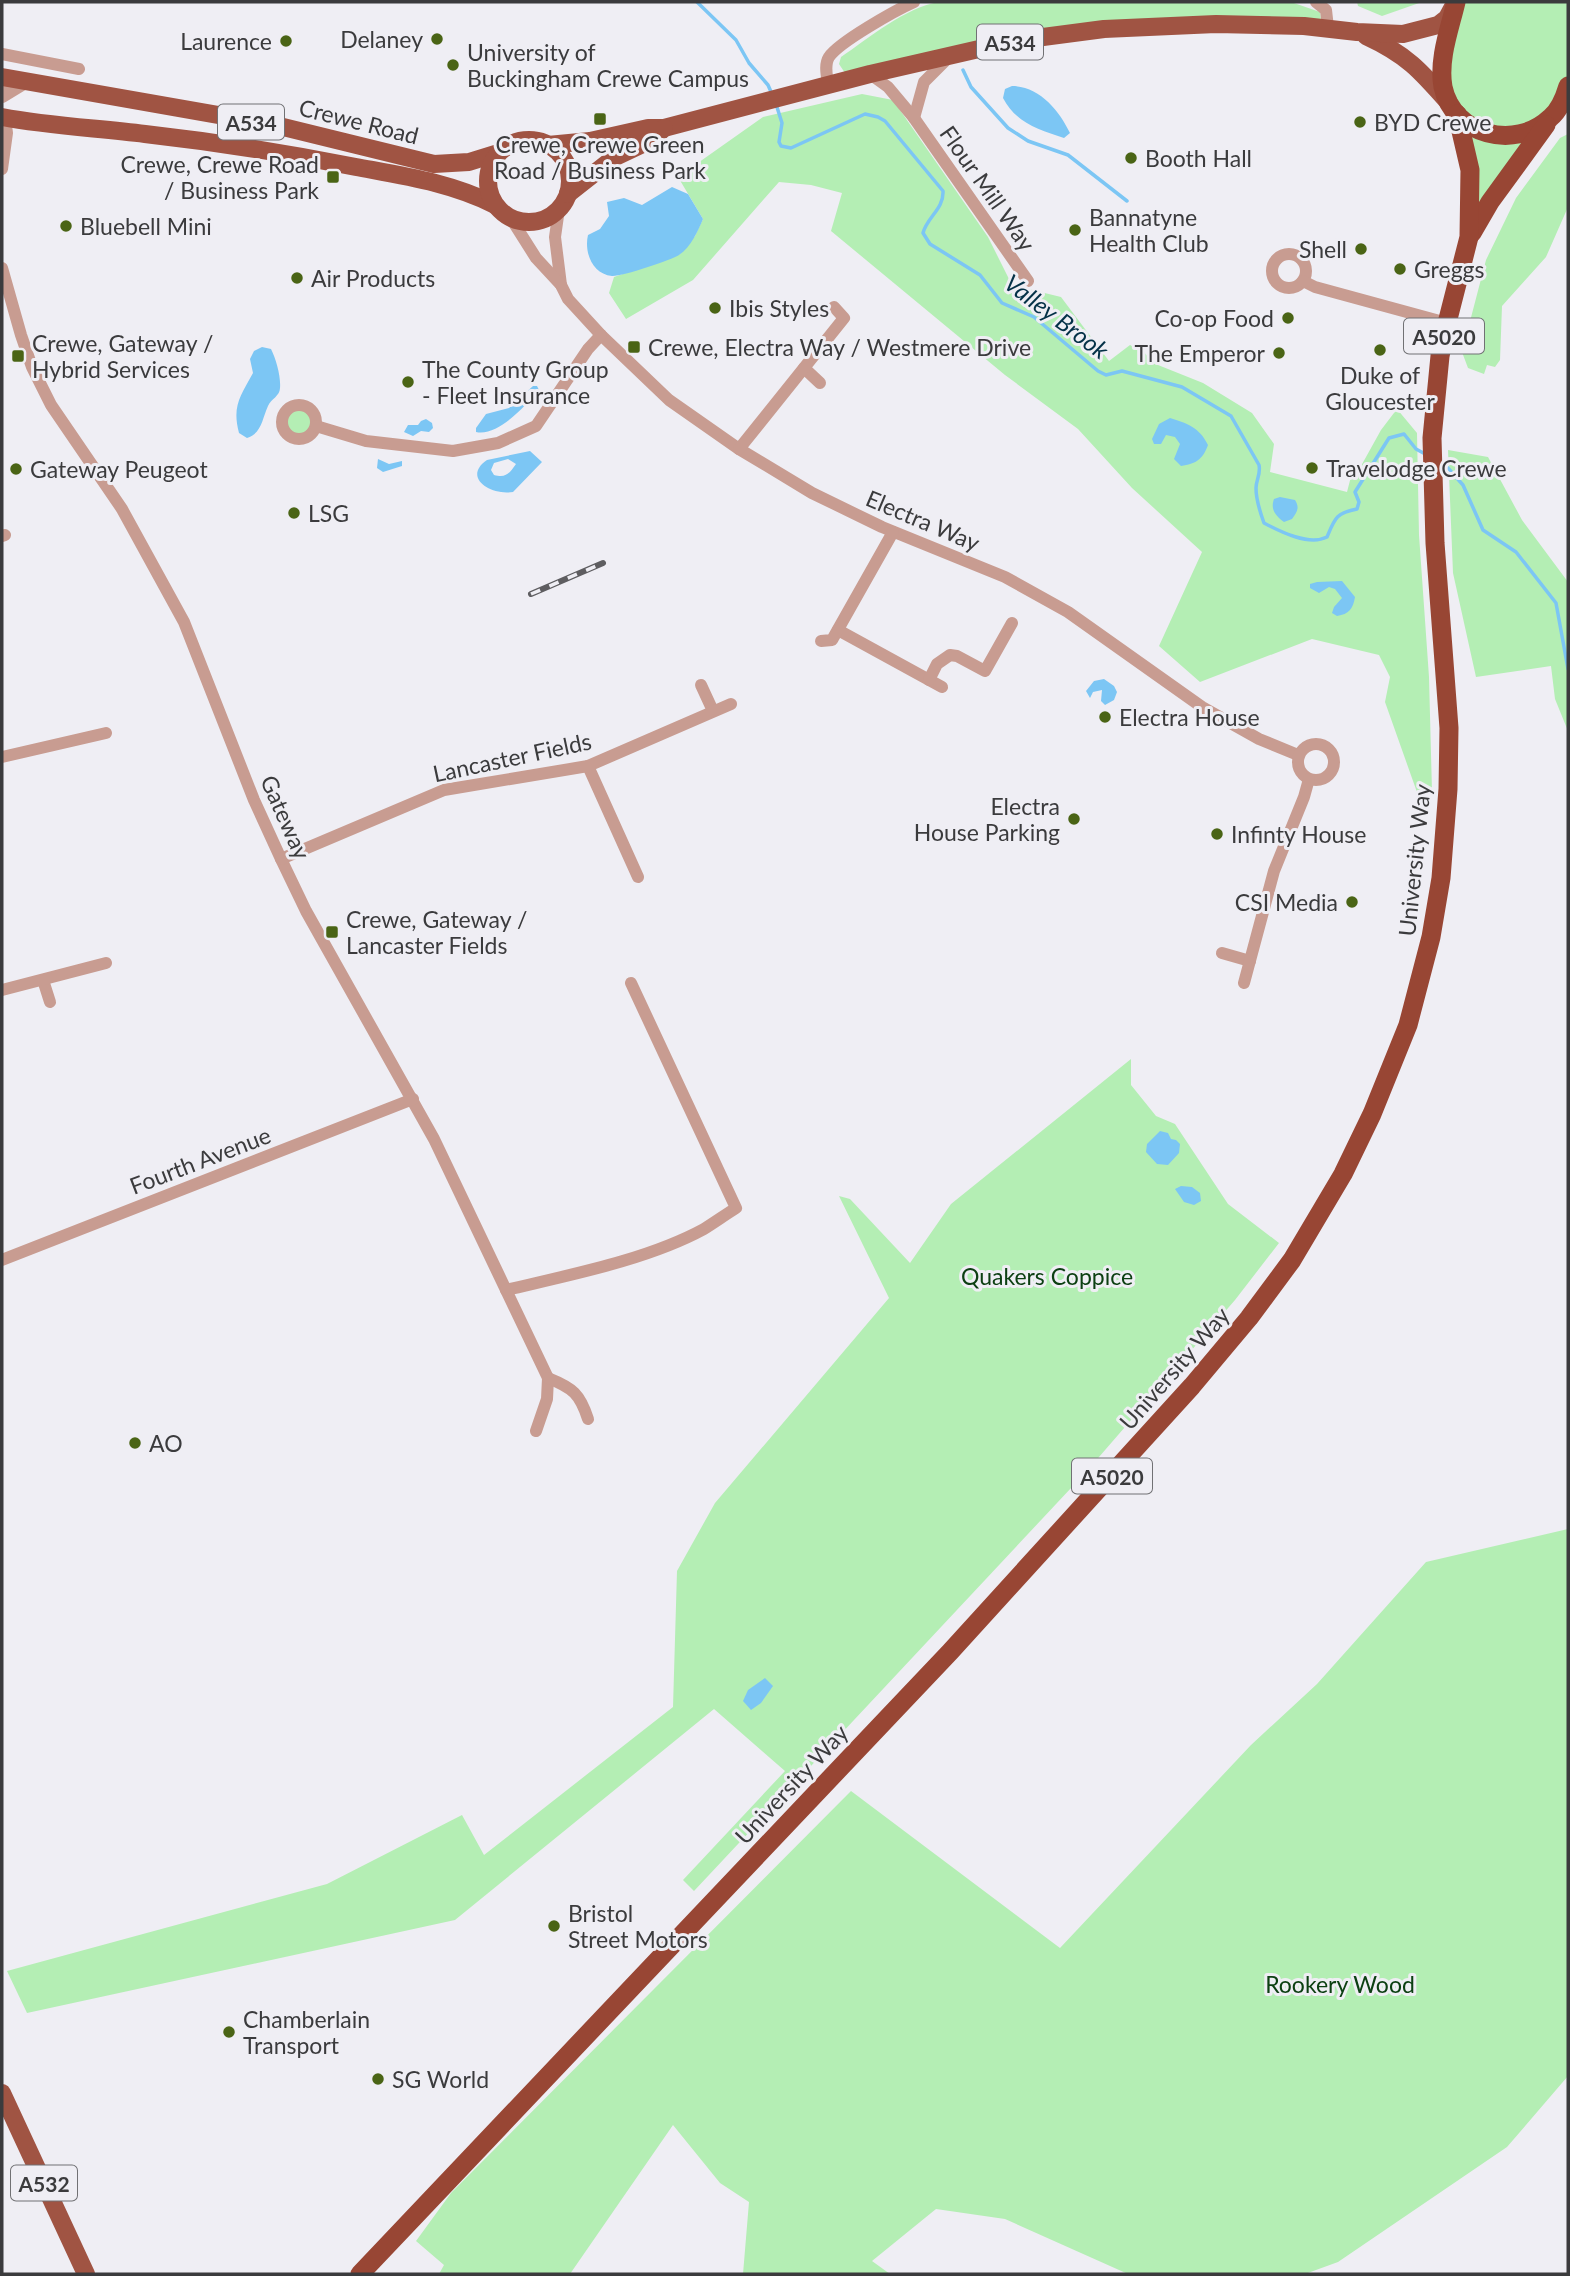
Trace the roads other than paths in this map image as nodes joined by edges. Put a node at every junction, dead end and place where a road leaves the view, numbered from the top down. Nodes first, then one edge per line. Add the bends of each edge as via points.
1 (914, 2) edge
2 (1316, 2) edge
3 (1456, 2) edge
4 (1328, 28) junction
5 (1357, 32) junction
6 (2, 54) edge
7 (953, 55) junction
8 (79, 69) dead end
9 (870, 74) junction
10 (2, 77) edge
11 (25, 81) junction
12 (828, 84) junction
13 (1568, 86) edge
14 (2, 95) edge
15 (1454, 110) junction
16 (3, 116) edge
17 (914, 118) junction
18 (1551, 118) junction
19 (664, 128) junction
20 (548, 145) junction
21 (498, 153) junction
22 (2, 169) edge
23 (564, 202) junction
24 (495, 205) junction
25 (510, 217) junction
26 (1469, 237) junction
27 (2, 268) edge
28 (1303, 281) dead end
29 (1028, 282) dead end
30 (562, 285) junction
31 (834, 307) dead end
32 (1447, 323) junction
33 (601, 335) junction
34 (804, 368) junction
35 (820, 383) dead end
36 (316, 426) dead end
37 (738, 449) junction
38 (893, 532) junction
39 (1012, 623) dead end
40 (838, 630) junction
41 (821, 641) dead end
42 (929, 680) junction
43 (701, 685) dead end
44 (942, 687) dead end
45 (732, 704) dead end
46 (713, 711) junction
47 (106, 733) dead end
48 (1298, 755) junction
49 (2, 757) edge
50 (587, 766) junction
51 (1309, 779) junction
52 (281, 859) junction
53 (638, 877) dead end
54 (1222, 953) dead end
55 (1250, 961) junction
56 (106, 962) dead end
57 (43, 980) junction
58 (631, 983) dead end
59 (1244, 984) dead end
60 (2, 990) edge
61 (50, 1002) dead end
62 (413, 1099) junction
63 (2, 1260) edge
64 (506, 1290) junction
65 (548, 1378) junction
66 (588, 1419) dead end
67 (536, 1432) dead end
68 (2, 2093) edge
69 (86, 2274) edge
70 (360, 2274) edge

1 - 12 street via 875,22 832,53
2 - 4 street via 1326,10
3 - 5 main road, A534 via 1447,18 1429,28 1403,34
3 - 15 highway, University Way via 1442,69 1444,90
4 - 5 main road, A534
4 - 7 main road, A534 via 1149,25 1063,34
5 - 15 main road, A534 via 1409,60
6 - 8 street
7 - 9 main road, A534
7 - 17 street, Flour Mill Way via 927,76
9 - 12 main road, A534
9 - 17 street, Flour Mill Way via 888,87
10 - 11 main road, Crewe Road / A534
11 - 14 street
11 - 21 main road, Crewe Road / A534 via 275,125 433,164 469,162
12 - 19 main road, A534
13 - 18 highway, University Way
15 - 18 highway via 1473,128 1504,136 1531,131
15 - 26 highway, University Way / A5020 via 1471,170
16 - 22 street via 7,133
16 - 24 main road, Crewe Road / A534 via 307,157 451,187
17 - 29 street, Flour Mill Way
18 - 26 highway, University Way / A5020
19 - 20 main road, A534
19 - 23 main road, A534 via 653,139 615,157
20 - 21 main road, A534 via 522,141
20 - 23 main road via 562,155 569,168
21 - 24 main road via 488,182
23 - 25 main road, A534 via 538,222
23 - 30 street, Electra Way via 555,237
24 - 25 main road, A534
25 - 30 street, Electra Way via 536,258
26 - 32 highway, University Way / A5020
27 - 52 street, Gateway via 32,367 51,405 122,509 184,622
28 - 32 street
30 - 33 street, Electra Way via 568,299
31 - 34 street via 844,318
32 - 70 highway, University Way / A5020 via 1432,438 1448,728 1437,912 1408,1025 1362,1134 1315,1224 1235,1336 1117,1470
33 - 36 street via 536,426 498,443 453,451 366,441
33 - 37 street, Electra Way via 669,400
34 - 35 street
34 - 37 street
37 - 38 street, Electra Way via 812,493
38 - 40 street
38 - 48 street, Electra Way via 1015,583 1068,612 1202,708
39 - 42 street via 985,671 950,655 937,664
40 - 41 street via 832,640
40 - 42 street
42 - 44 street
43 - 46 street
45 - 46 street, Lancaster Fields
46 - 50 street, Lancaster Fields
47 - 49 street
48 - 51 street via 1298,769
48 - 51 street via 1315,744 1333,754 1333,768 1323,779
50 - 52 street, Lancaster Fields via 444,790
50 - 53 street
51 - 55 street via 1274,871
52 - 62 street, Gateway
54 - 55 street
55 - 59 street
56 - 57 street
57 - 60 street
57 - 61 street
58 - 64 street via 736,1208 703,1229 656,1249
62 - 63 street, Fourth Avenue
62 - 64 street, Gateway
64 - 65 street, Gateway
65 - 66 street via 573,1391
65 - 67 street via 547,1399
68 - 69 main road, A532

